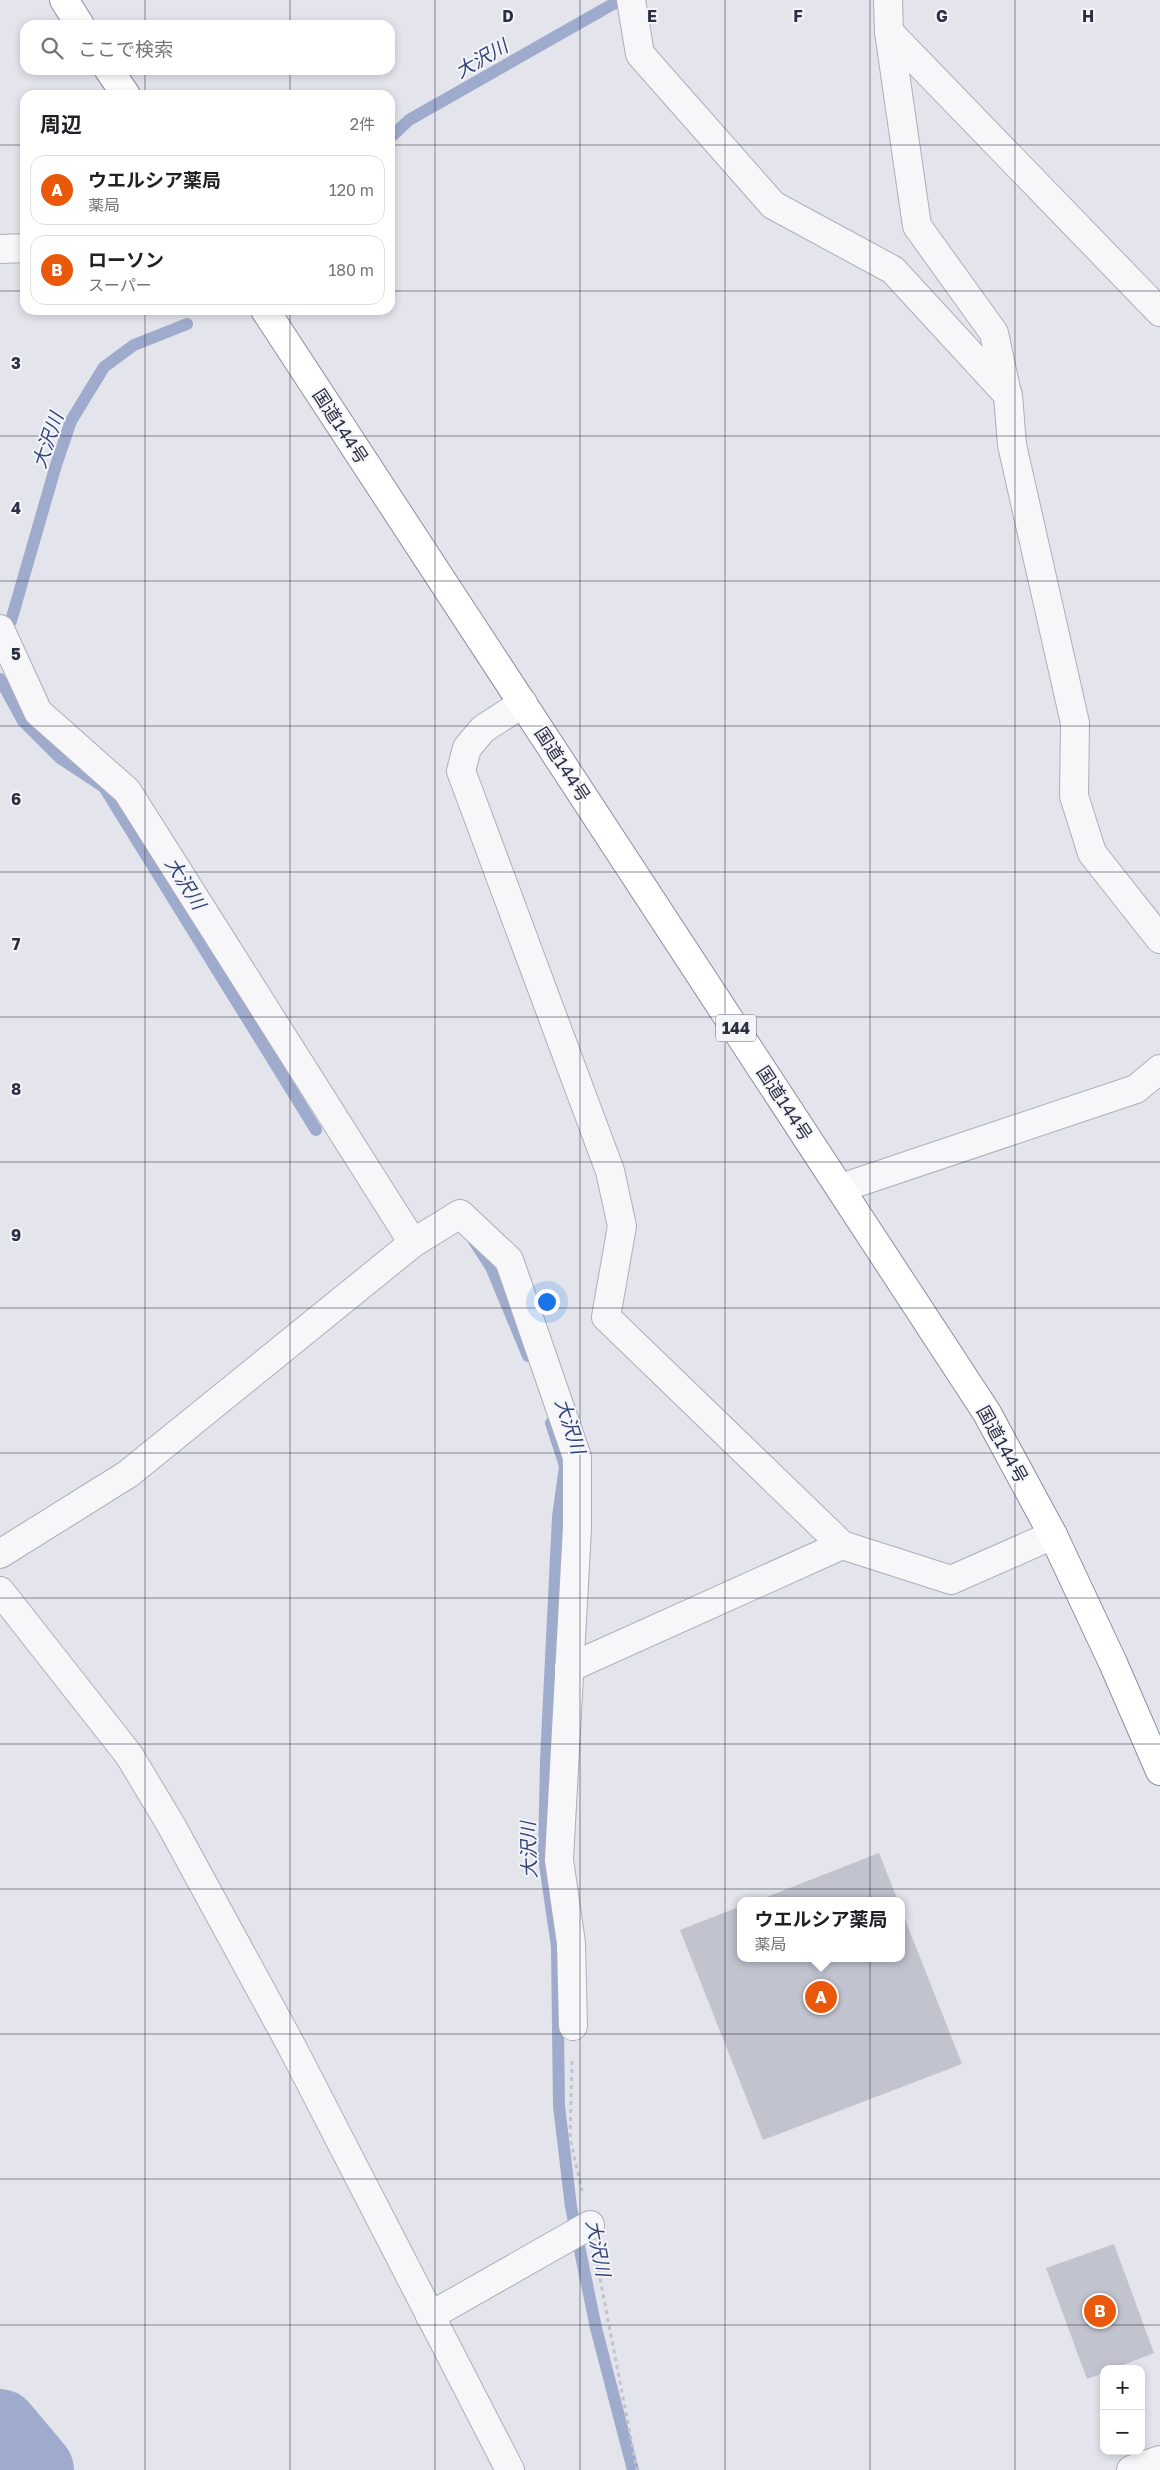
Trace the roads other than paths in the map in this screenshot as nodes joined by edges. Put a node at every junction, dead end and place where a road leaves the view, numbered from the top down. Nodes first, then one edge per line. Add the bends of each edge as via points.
1 (64, 0) edge
2 (631, 0) edge
3 (888, 0) edge
4 (77, 20) edge
5 (889, 32) junction
6 (112, 75) edge
7 (123, 90) edge
8 (20, 248) edge
9 (0, 250) edge
10 (1160, 312) edge
11 (268, 315) edge
12 (1008, 395) junction
13 (0, 629) edge
14 (523, 703) junction
15 (1160, 939) edge
16 (1160, 1069) edge
17 (840, 1188) junction
18 (413, 1243) junction
19 (1053, 1536) junction
20 (842, 1545) junction
21 (0, 1554) edge
22 (0, 1592) edge
23 (569, 1668) junction
24 (1160, 1771) edge
25 (573, 2026) dead end
26 (588, 2226) dead end
27 (430, 2316) junction
28 (1160, 2460) edge
29 (510, 2470) edge
30 (1131, 2470) edge

1 - 4 highway
2 - 12 street via 640,54 774,205 893,270
3 - 5 street
5 - 10 street
5 - 12 street via 917,226 994,333
6 - 7 highway
8 - 9 street
11 - 14 highway, 国道144号 / 144
12 - 15 street via 1012,445 1075,723 1074,796 1092,853
13 - 18 street via 38,712 127,791
14 - 17 highway, 国道144号 / 144
14 - 20 street via 484,729 466,748 462,771 610,1172 622,1226 606,1317
16 - 17 street via 1136,1089
17 - 19 highway, 国道144号 / 144 via 987,1413
18 - 21 street via 128,1474
18 - 23 street via 460,1214 509,1260 577,1457 577,1528
19 - 20 street via 952,1580
19 - 24 highway, 国道144号 / 144
20 - 23 street
22 - 27 street via 129,1755 292,2047
23 - 25 street via 559,1860 571,1943
26 - 27 street
27 - 29 street
28 - 30 street

